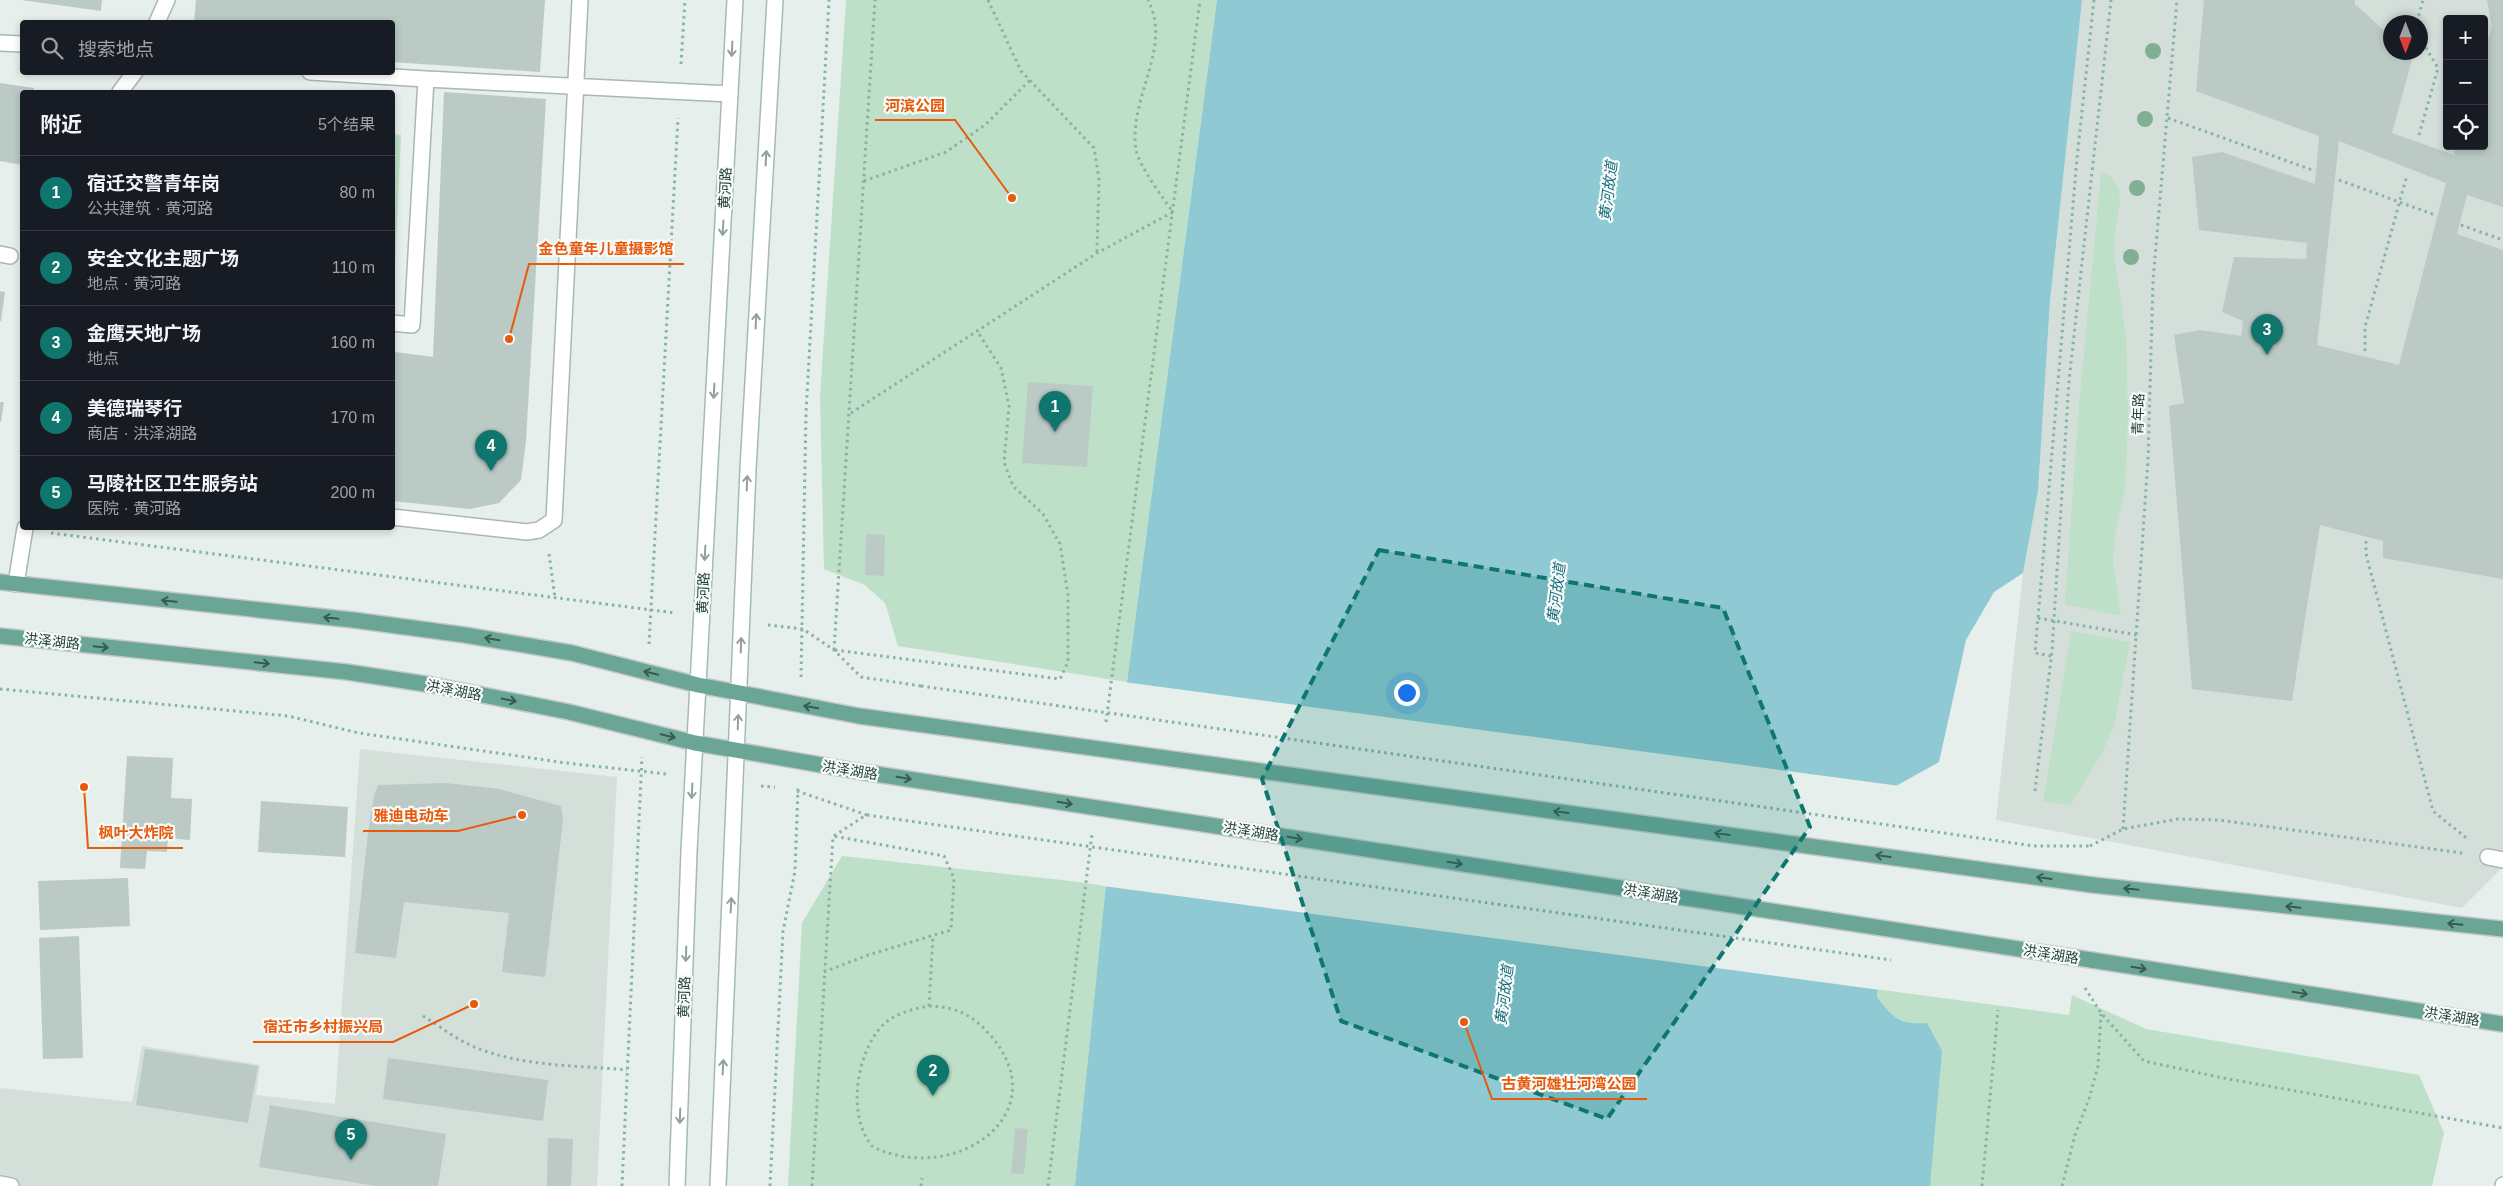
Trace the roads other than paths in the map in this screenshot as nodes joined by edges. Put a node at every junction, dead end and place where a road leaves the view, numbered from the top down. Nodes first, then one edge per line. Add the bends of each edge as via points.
1 (167, 0) edge
2 (580, 0) edge
3 (735, 0) edge
4 (774, 0) edge
5 (158, 20) edge
6 (0, 43) edge
7 (20, 44) edge
8 (133, 75) edge
9 (360, 75) edge
10 (426, 79) junction
11 (576, 86) junction
12 (122, 90) edge
13 (730, 94) junction
14 (395, 323) edge
15 (395, 516) edge
16 (24, 530) edge
17 (0, 582) edge
18 (16, 584) junction
19 (0, 636) edge
20 (698, 685) junction
21 (738, 694) junction
22 (695, 743) junction
23 (737, 751) junction
24 (2503, 929) edge
25 (2503, 1024) edge
26 (0, 1184) edge
27 (10, 1186) edge
28 (677, 1186) edge
29 (718, 1186) edge

1 - 5 main road
2 - 11 main road
3 -> 13 main road, 黄河路
21 -> 4 main road
6 - 7 main road
8 - 12 main road
9 - 10 main road
10 - 11 main road
10 - 14 main road via 412,325
11 - 13 main road
11 - 15 main road via 554,520 539,530 527,532
13 -> 20 main road, 黄河路
16 - 18 main road
17 - 18 main road
20 -> 18 main road via 572,653 465,635
19 -> 22 main road, 洪泽湖路 via 347,672 432,685 569,712
20 - 21 main road
20 - 22 main road, 黄河路
23 -> 21 main road
24 -> 21 main road, bridge via 2093,885 859,716
22 - 23 main road, 洪泽湖路
22 -> 28 main road, 黄河路
23 -> 25 main road, 洪泽湖路, bridge
29 -> 23 main road
26 - 27 main road

